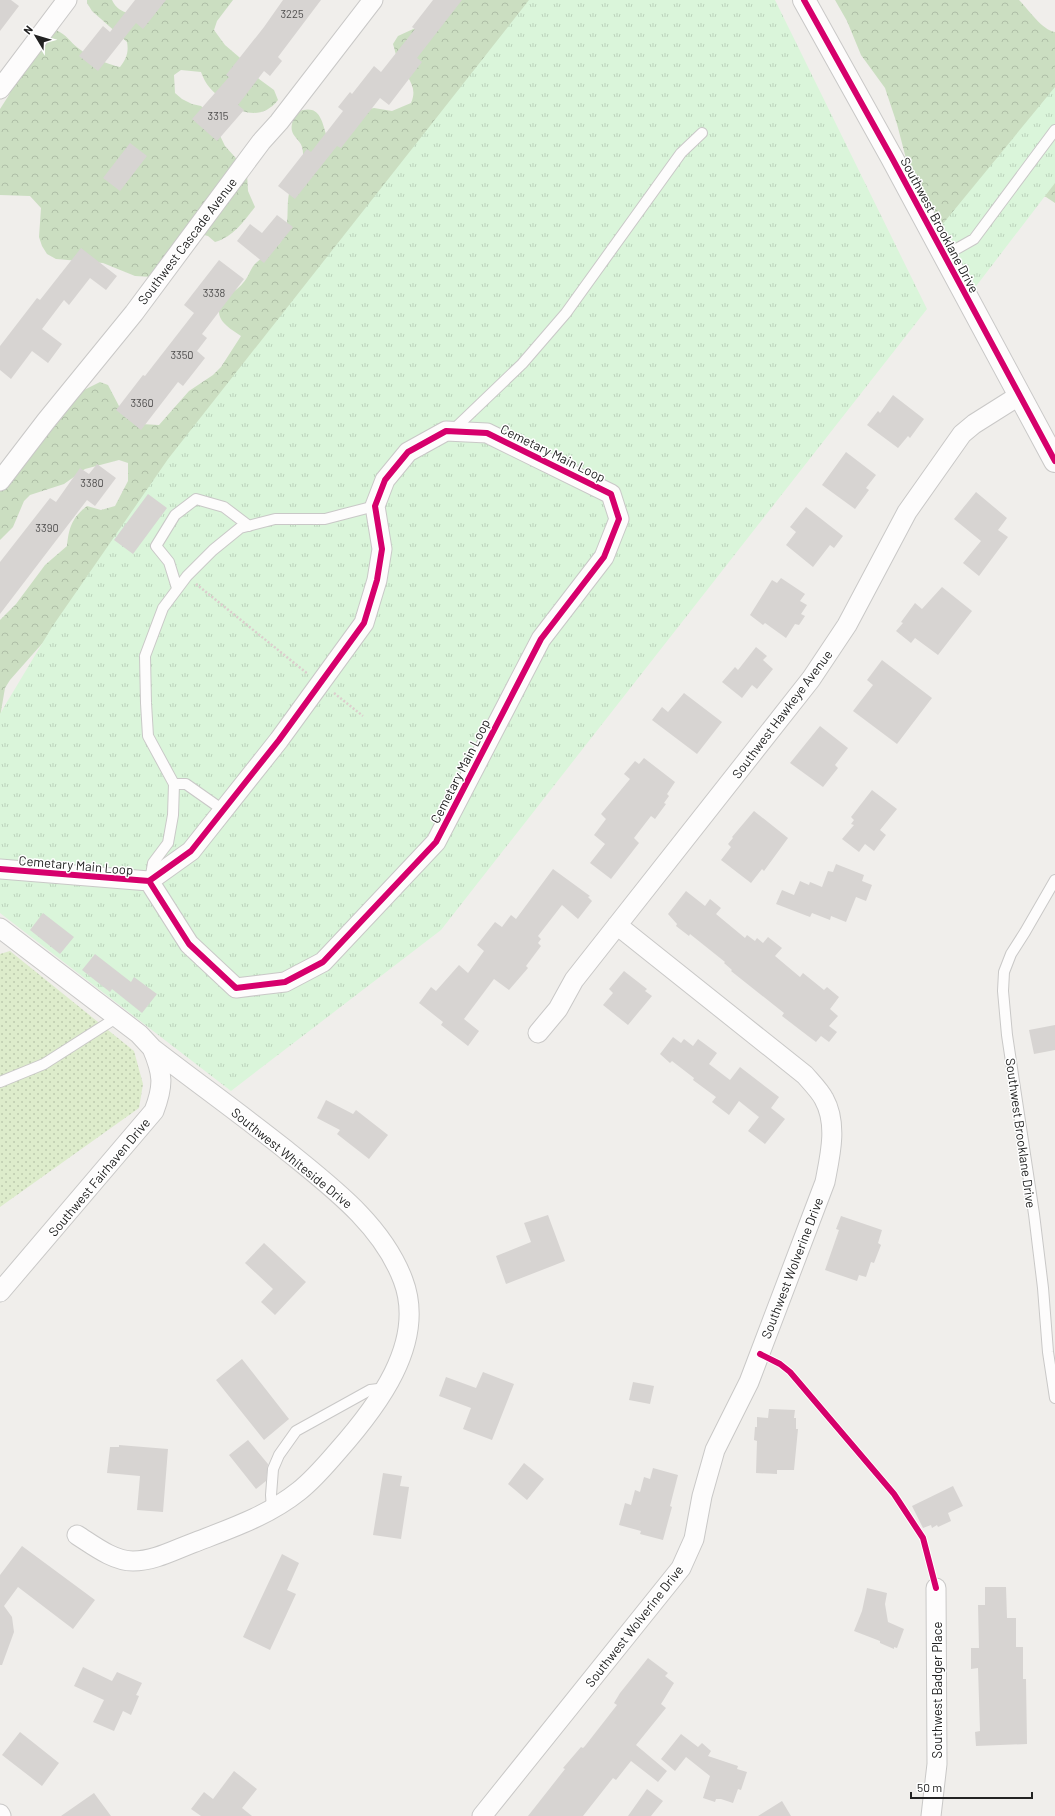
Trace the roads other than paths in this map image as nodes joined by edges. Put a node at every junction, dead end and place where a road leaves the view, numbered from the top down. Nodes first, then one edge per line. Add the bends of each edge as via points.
1 (67, 0) edge
2 (373, 0) edge
3 (804, 0) edge
4 (0, 89) edge
5 (1055, 130) edge
6 (702, 133) dead end
7 (944, 256) junction
8 (1020, 395) junction
9 (452, 432) junction
10 (1055, 461) edge
11 (0, 481) edge
12 (375, 506) junction
13 (249, 526) junction
14 (177, 588) junction
15 (174, 784) junction
16 (223, 810) junction
17 (0, 869) edge
18 (1055, 880) edge
19 (149, 882) junction
20 (618, 925) junction
21 (0, 928) edge
22 (116, 1018) junction
23 (538, 1033) dead end
24 (152, 1048) junction
25 (0, 1082) edge
26 (0, 1292) edge
27 (386, 1388) junction
28 (1055, 1398) edge
29 (272, 1509) junction
30 (76, 1535) dead end
31 (936, 1588) dead end
32 (482, 1816) edge
33 (931, 1816) edge

1 - 4 street
2 - 11 street, Southwest Cascade Avenue via 261,142 134,313
3 - 7 street, Southwest Brooklane Drive
5 - 7 lane via 974,239
6 - 9 lane via 681,153 566,313 522,364
7 - 8 street, Southwest Brooklane Drive
8 - 10 street, Southwest Brooklane Drive
8 - 20 street, Southwest Hawkeye Avenue via 962,434 907,512 831,651
9 - 12 street, Cemetary Main Loop via 446,431 408,452 385,480
9 - 19 street, Cemetary Main Loop via 487,433 611,494 619,519 604,557 541,639 436,842 323,962 286,982 236,988 189,944
12 - 13 lane via 325,519 274,518
12 - 16 street, Cemetary Main Loop via 382,549 377,580 364,623 279,740
13 - 14 lane via 240,528 218,545
13 - 14 lane via 224,507 196,499 175,515 156,546 169,562
14 - 15 lane via 163,608 145,656 148,736
15 - 16 lane via 186,784
15 - 19 lane via 173,815 168,843 153,863
16 - 19 street, Cemetary Main Loop via 191,851
17 - 19 street, Cemetary Main Loop
18 - 28 lane, Southwest Brooklane Drive via 1011,954 1004,972 1003,990 1007,1035 1034,1214
20 - 23 street, Southwest Hawkeye Avenue via 574,980 558,1009
20 - 32 street, Southwest Wolverine Drive via 805,1075 824,1099 830,1118 831,1148 825,1182 749,1382 715,1450 702,1496 694,1539 681,1568
21 - 22 street, Southwest Whiteside Drive
22 - 24 street, Southwest Whiteside Drive via 139,1034
22 - 25 lane via 44,1064
24 - 26 street, Southwest Fairhaven Drive via 162,1078 161,1093 154,1111
24 - 27 street, Southwest Whiteside Drive via 254,1125 337,1193 355,1209 392,1255 404,1281 409,1318 401,1356
27 - 29 street, Southwest Whiteside Drive via 351,1436 314,1478
27 - 29 lane via 370,1390 296,1431 279,1455 273,1469
29 - 30 street, Southwest Whiteside Drive via 232,1528 147,1560 131,1561 115,1557
31 - 33 street, Southwest Badger Place via 937,1764

